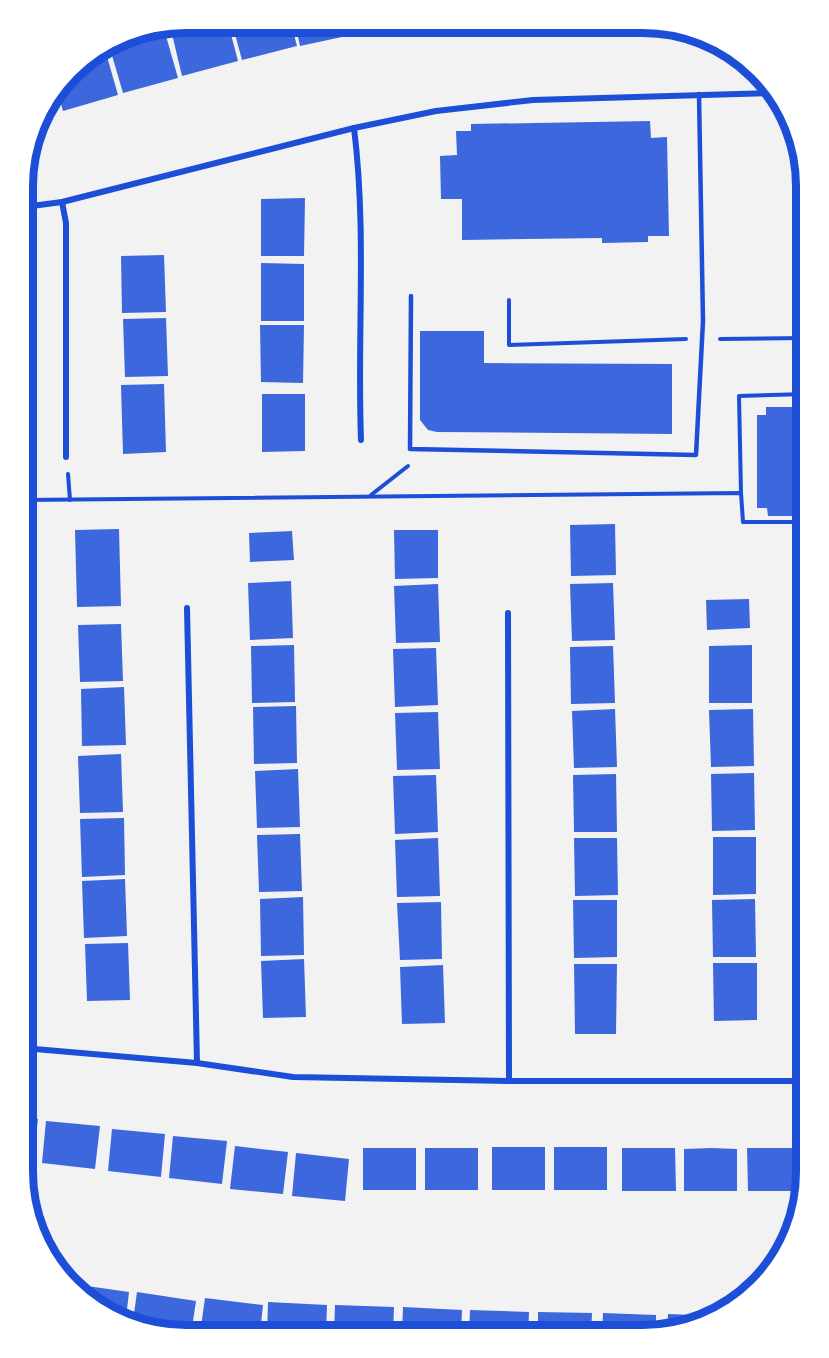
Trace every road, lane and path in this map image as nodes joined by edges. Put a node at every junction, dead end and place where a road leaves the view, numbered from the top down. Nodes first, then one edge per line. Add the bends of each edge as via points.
1 (764, 93) edge
2 (699, 94) junction
3 (354, 128) junction
4 (62, 202) junction
5 (33, 206) edge
6 (411, 296) dead end
7 (509, 300) dead end
8 (796, 338) edge
9 (703, 339) junction
10 (796, 394) edge
11 (361, 440) dead end
12 (410, 449) junction
13 (66, 457) dead end
14 (68, 473) dead end
15 (741, 493) junction
16 (370, 495) junction
17 (70, 500) junction
18 (33, 501) edge
19 (796, 522) edge
20 (187, 608) dead end
21 (508, 613) dead end
22 (33, 1049) edge
23 (197, 1063) junction
24 (509, 1081) junction
25 (796, 1081) edge

1 - 2 street
2 - 3 street via 533,100 436,111
2 - 9 lane
3 - 4 street
3 - 11 street via 362,222
4 - 5 street
4 - 13 street via 66,231
6 - 12 lane
7 - 9 path via 509,345
8 - 9 path
9 - 12 lane via 696,454
10 - 15 path via 739,396
12 - 16 path via 409,465
14 - 17 path
15 - 16 path
15 - 19 path via 743,522
16 - 17 path
17 - 18 path
20 - 23 street
21 - 24 street
22 - 23 street
23 - 24 street via 293,1077
24 - 25 street

